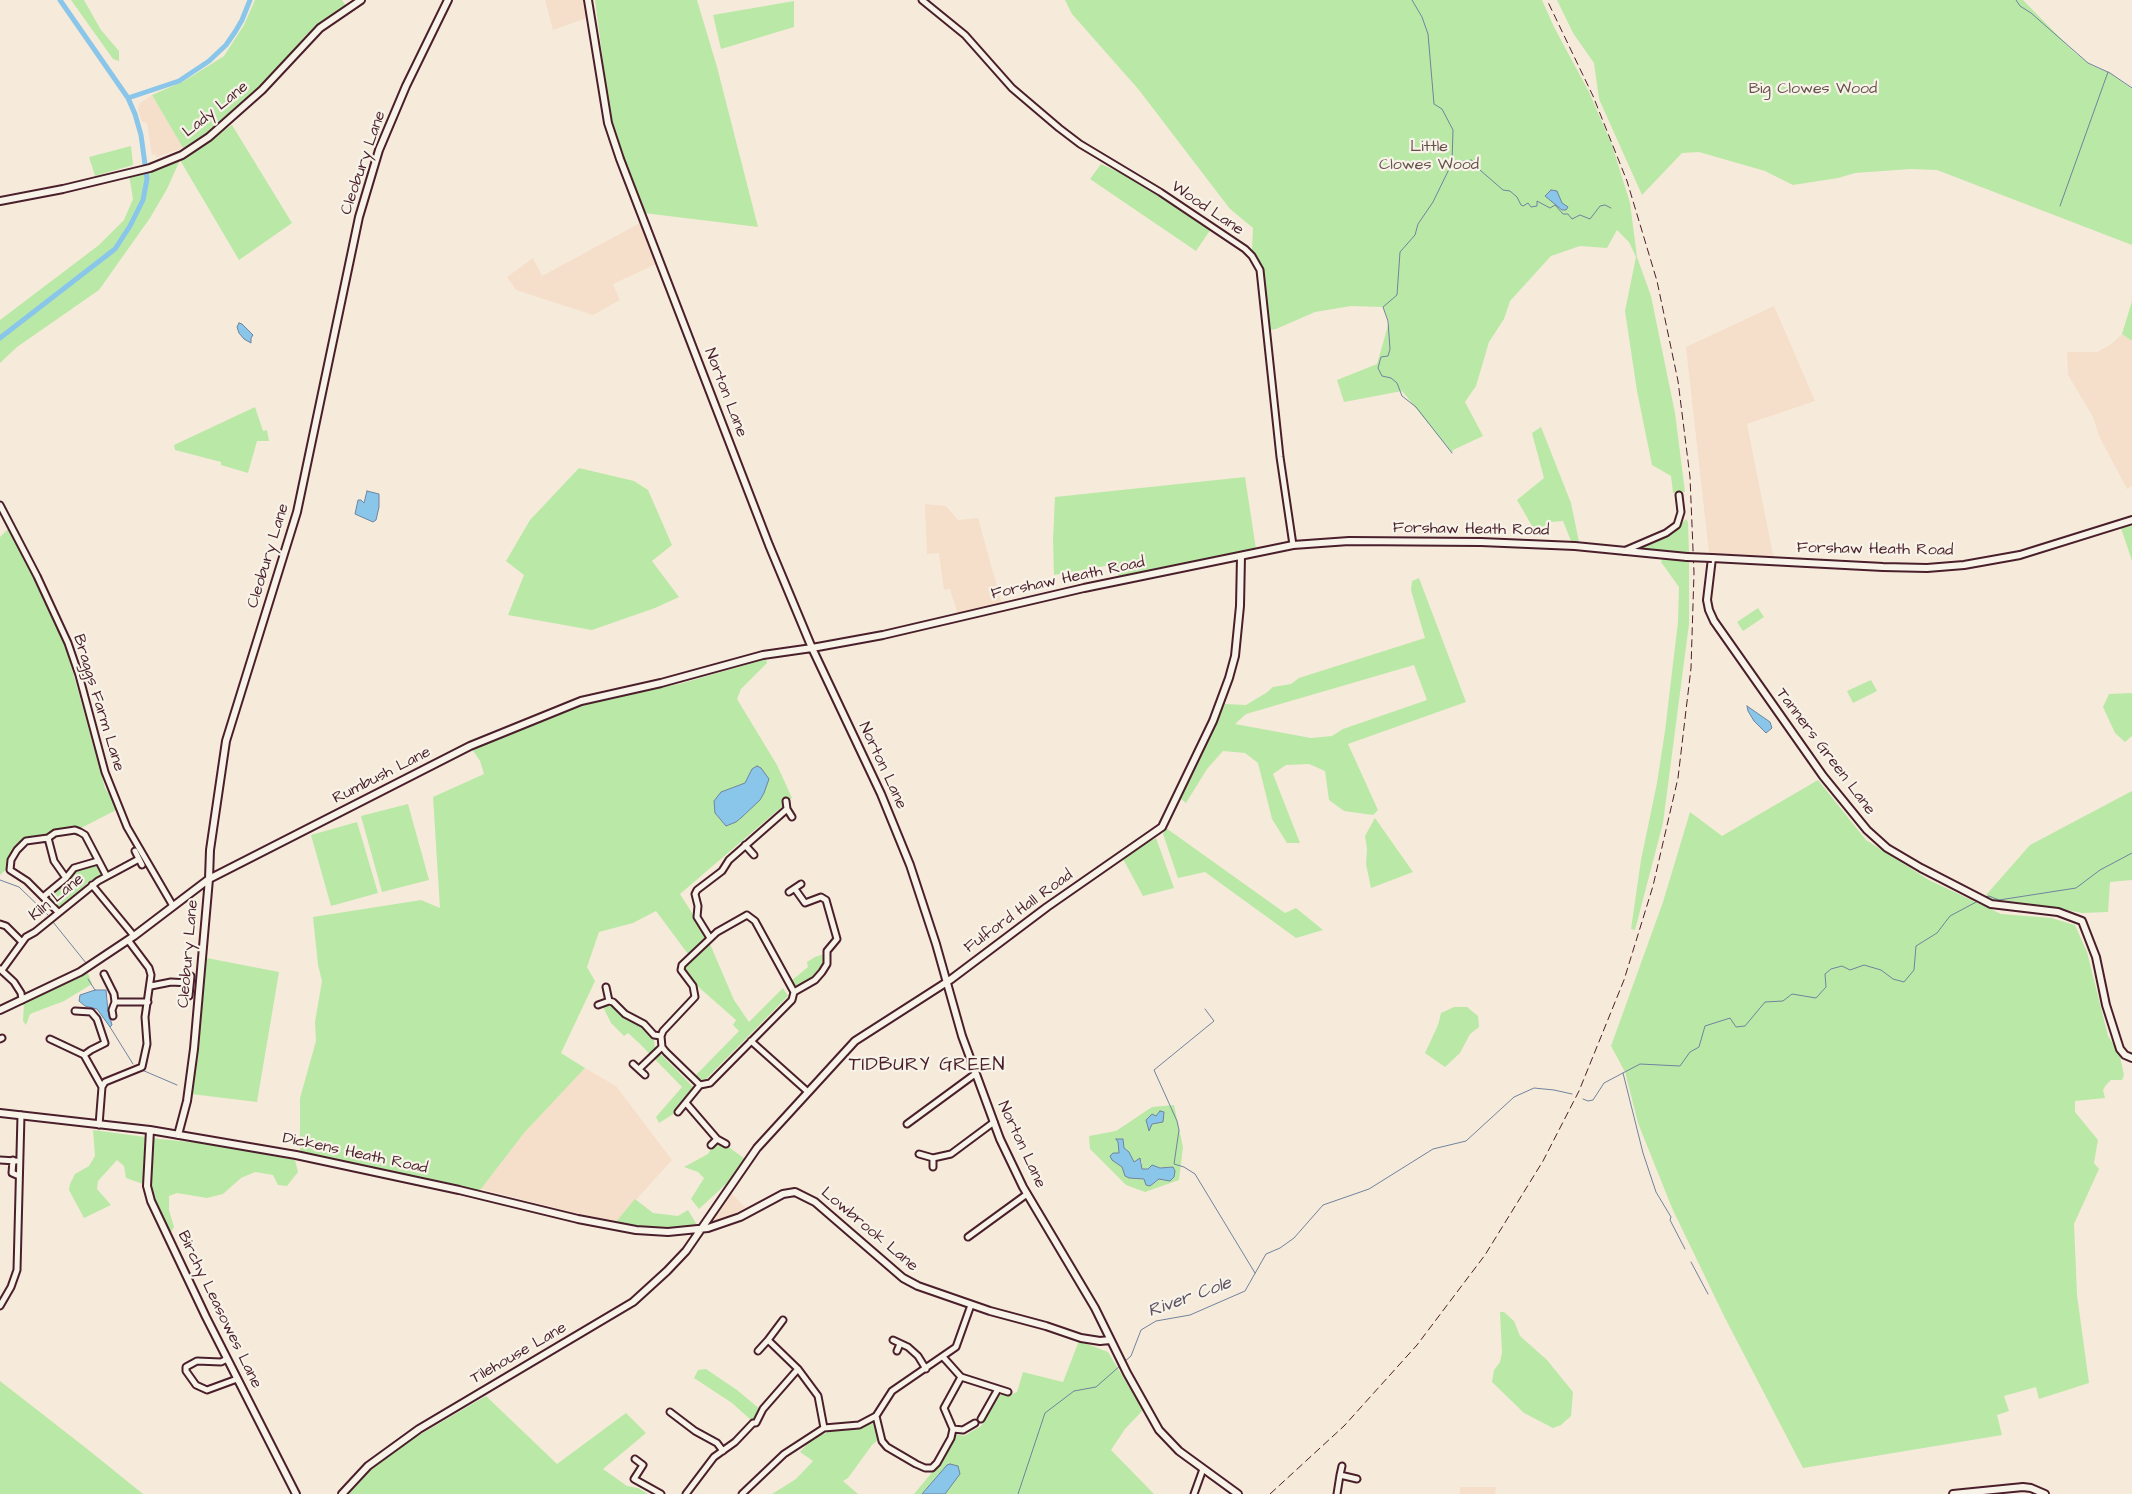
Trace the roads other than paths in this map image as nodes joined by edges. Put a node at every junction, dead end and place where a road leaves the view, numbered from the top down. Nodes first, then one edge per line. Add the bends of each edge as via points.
1 (361, 0) edge
2 (448, 0) edge
3 (588, 0) edge
4 (922, 0) edge
5 (0, 201) edge
6 (1679, 495) dead end
7 (0, 505) edge
8 (2132, 520) edge
9 (1293, 545) junction
10 (1623, 551) junction
11 (1241, 556) junction
12 (1712, 558) junction
13 (812, 648) junction
14 (786, 801) dead end
15 (787, 809) junction
16 (792, 817) dead end
17 (48, 838) junction
18 (745, 845) junction
19 (135, 851) dead end
20 (754, 855) dead end
21 (139, 859) junction
22 (98, 861) junction
23 (142, 865) dead end
24 (106, 875) junction
25 (66, 878) junction
26 (210, 879) junction
27 (802, 884) dead end
28 (92, 885) junction
29 (795, 889) junction
30 (789, 892) dead end
31 (43, 897) junction
32 (173, 906) junction
33 (58, 912) junction
34 (5, 924) edge
35 (131, 938) junction
36 (710, 938) junction
37 (21, 942) junction
38 (1, 969) edge
39 (104, 974) dead end
40 (191, 976) dead end
41 (109, 981) junction
42 (947, 982) junction
43 (101, 983) dead end
44 (190, 984) junction
45 (151, 986) junction
46 (606, 987) dead end
47 (794, 992) junction
48 (189, 996) dead end
49 (22, 1000) junction
50 (609, 1001) junction
51 (115, 1002) junction
52 (148, 1002) junction
53 (598, 1005) dead end
54 (0, 1010) edge
55 (75, 1011) dead end
56 (113, 1016) dead end
57 (661, 1036) junction
58 (50, 1039) dead end
59 (751, 1041) junction
60 (662, 1047) junction
61 (84, 1055) junction
62 (2132, 1058) edge
63 (633, 1064) dead end
64 (639, 1069) junction
65 (975, 1074) junction
66 (645, 1075) dead end
67 (700, 1084) junction
68 (102, 1087) junction
69 (808, 1092) junction
70 (686, 1103) junction
71 (678, 1112) dead end
72 (0, 1113) edge
73 (21, 1115) junction
74 (994, 1122) junction
75 (907, 1124) dead end
76 (99, 1125) junction
77 (150, 1130) junction
78 (178, 1135) junction
79 (717, 1139) junction
80 (726, 1144) dead end
81 (712, 1145) dead end
82 (919, 1154) dead end
83 (933, 1158) junction
84 (0, 1160) edge
85 (16, 1161) junction
86 (933, 1167) dead end
87 (1027, 1194) junction
88 (702, 1229) junction
89 (968, 1237) dead end
90 (971, 1305) junction
91 (0, 1306) edge
92 (782, 1320) dead end
93 (768, 1340) junction
94 (893, 1340) dead end
95 (1110, 1340) junction
96 (900, 1344) junction
97 (758, 1351) dead end
98 (897, 1351) dead end
99 (944, 1358) junction
100 (227, 1359) junction
101 (798, 1368) junction
102 (926, 1369) junction
103 (961, 1377) junction
104 (237, 1379) junction
105 (998, 1389) junction
106 (1008, 1392) dead end
107 (670, 1412) dead end
108 (876, 1416) junction
109 (980, 1418) dead end
110 (975, 1423) dead end
111 (824, 1428) junction
112 (953, 1429) junction
113 (723, 1451) junction
114 (635, 1459) dead end
115 (1342, 1466) dead end
116 (1204, 1469) junction
117 (1340, 1475) junction
118 (1357, 1479) dead end
119 (296, 1494) edge
120 (342, 1494) edge
121 (661, 1494) edge
122 (686, 1494) edge
123 (742, 1494) edge
124 (1194, 1494) edge
125 (1238, 1494) edge
126 (1337, 1494) edge
127 (1953, 1494) edge
128 (2046, 1494) edge

1 - 5 street, Lady Lane via 320,28 262,90 209,137 182,154 150,168
2 - 26 street, Cleobury Lane via 379,150 359,217 297,512 226,741 210,850
3 - 13 street, Norton Lane via 608,123 620,159 748,492
4 - 9 street, Wood Lane via 965,35 1012,88 1059,128 1252,256 1260,270 1280,458
6 - 10 street via 1681,512 1677,525
7 - 32 street, Braggs Farm Lane via 68,643 105,772 127,827
8 - 12 street, Forshaw Heath Road via 2020,555 1964,566 1883,567
9 - 10 street, Forshaw Heath Road via 1350,541 1481,542
9 - 11 street, Forshaw Heath Road
10 - 12 street, Forshaw Heath Road, bridge
11 - 13 street, Forshaw Heath Road
11 - 42 street, Fulford Hall Road via 1235,656 1229,678 1213,721 1162,827 1062,896
12 - 62 street, Tanners Green Lane via 1710,614 1834,790 1867,830 1887,848 1991,904 2058,912 2082,921 2096,958 2120,1049
13 - 26 street, Rumbush Lane via 762,655 581,701 470,746
13 - 42 street, Norton Lane via 897,832
14 - 15 street
15 - 16 street
15 - 18 street
17 - 22 street via 55,833 80,832 85,835
17 - 25 street via 57,868
17 - 31 street via 26,842 17,850 9,867 12,873 27,881
18 - 20 street
18 - 36 street via 695,894 697,917
19 - 21 street
21 - 23 street
21 - 24 street, Kiln Lane
22 - 24 street
22 - 25 street via 74,868
24 - 28 street, Kiln Lane
25 - 31 street
26 - 32 street, Rumbush Lane
26 - 78 street, Cleobury Lane via 193,1058
27 - 29 street
28 - 33 street, Kiln Lane
28 - 35 street
29 - 30 street
29 - 47 street via 805,903 821,897 826,900 837,939 827,952 827,964 822,972
31 - 33 street
32 - 35 street, Rumbush Lane
33 - 37 street, Kiln Lane
34 - 37 street
35 - 45 street via 149,968
35 - 49 street, Rumbush Lane via 80,972
36 - 47 street via 746,915 751,916
36 - 57 street via 682,964 681,970 693,986 695,997
37 - 38 street, Kiln Lane
38 - 49 street via 21,994
39 - 41 street
40 - 44 street
41 - 43 street
41 - 51 street
42 - 65 street, Norton Lane
42 - 69 street, Fulford Hall Road via 855,1040
44 - 45 street via 171,982
44 - 48 street
45 - 52 street
46 - 50 street
47 - 59 street via 792,1000
49 - 54 street, Rumbush Lane
50 - 53 street
50 - 57 street via 654,1035
51 - 52 street
51 - 56 street
52 - 68 street via 145,1017 148,1039 139,1068 105,1082
55 - 61 street via 91,1012 106,1039 105,1043
57 - 60 street
58 - 61 street
59 - 67 street via 710,1083
59 - 69 street
60 - 64 street
60 - 67 street
61 - 68 street
63 - 64 street
64 - 66 street
65 - 74 street, Norton Lane
65 - 75 street
67 - 70 street
68 - 76 street
69 - 88 street, Fulford Hall Road via 757,1148
70 - 71 street
70 - 79 street
72 - 73 street, Dickens Heath Road
73 - 76 street, Dickens Heath Road
73 - 85 street
74 - 83 street via 951,1154
74 - 87 street, Norton Lane
76 - 77 street, Dickens Heath Road
77 - 78 street, Dickens Heath Road
77 - 100 street, Birchy Leasowes Lane via 148,1193
78 - 88 street, Dickens Heath Road via 296,1155 636,1230
79 - 80 street
79 - 81 street
82 - 83 street
83 - 86 street
84 - 85 street
85 - 91 street via 19,1176 17,1270
87 - 89 street
87 - 95 street, Norton Lane via 1095,1308
88 - 90 street, Lowbrook Lane via 728,1223 783,1194 800,1193 815,1202 910,1283
88 - 120 street, Tilehouse Lane via 686,1251 633,1302 419,1429 368,1466
90 - 95 street, Lowbrook Lane via 1082,1338
90 - 99 street via 956,1347
92 - 93 street
93 - 97 street
93 - 101 street
94 - 96 street
95 - 116 street, Norton Lane via 1162,1434
96 - 98 street
96 - 102 street via 918,1356
99 - 102 street
99 - 103 street
100 - 104 street, Birchy Leasowes Lane
100 - 104 street via 221,1362 197,1361 186,1367 186,1371 196,1385 206,1390
101 - 111 street via 818,1396
101 - 113 street via 756,1422
102 - 108 street via 892,1391
103 - 105 street
103 - 112 street via 944,1408
104 - 119 street, Birchy Leasowes Lane
105 - 106 street
105 - 109 street
107 - 113 street via 717,1443
108 - 111 street via 859,1425
108 - 112 street via 882,1441 887,1447 924,1468 932,1468 937,1463 952,1438
110 - 112 street via 963,1430
111 - 123 street via 784,1454
113 - 122 street via 706,1466
114 - 121 street via 643,1465 634,1479
115 - 117 street
116 - 124 street
116 - 125 street, Norton Lane
117 - 118 street
117 - 126 street
127 - 128 street via 2023,1487

